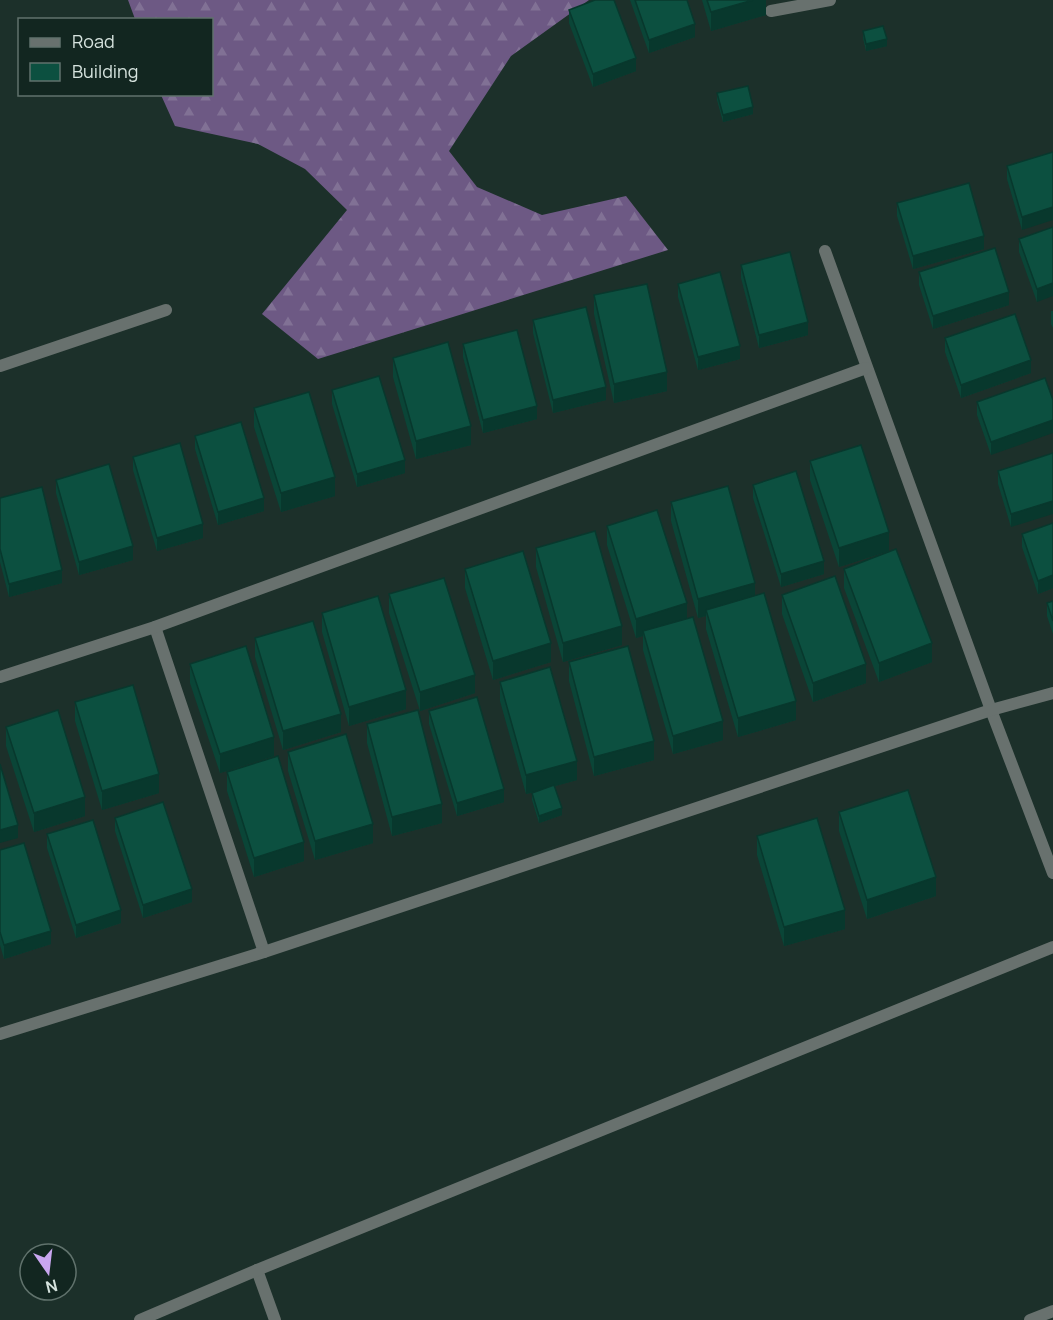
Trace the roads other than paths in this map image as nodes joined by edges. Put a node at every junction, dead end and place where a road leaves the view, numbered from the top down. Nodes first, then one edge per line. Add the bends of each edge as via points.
1 (830, 0) edge
2 (771, 11) dead end
3 (825, 251) dead end
4 (166, 310) dead end
5 (0, 366) edge
6 (866, 368) junction
7 (155, 627) junction
8 (0, 677) edge
9 (1053, 693) edge
10 (991, 710) junction
11 (1053, 873) edge
12 (1053, 947) edge
13 (264, 952) junction
14 (0, 1034) edge
15 (257, 1270) junction
16 (1053, 1311) edge
17 (140, 1320) edge
18 (275, 1320) edge
19 (1030, 1320) edge

1 - 2 street
3 - 6 street
4 - 5 street
6 - 7 street
6 - 10 street
7 - 8 street
7 - 13 street
9 - 10 street
10 - 11 street
10 - 13 street
12 - 15 street
13 - 14 street
15 - 17 street
15 - 18 street
16 - 19 street

